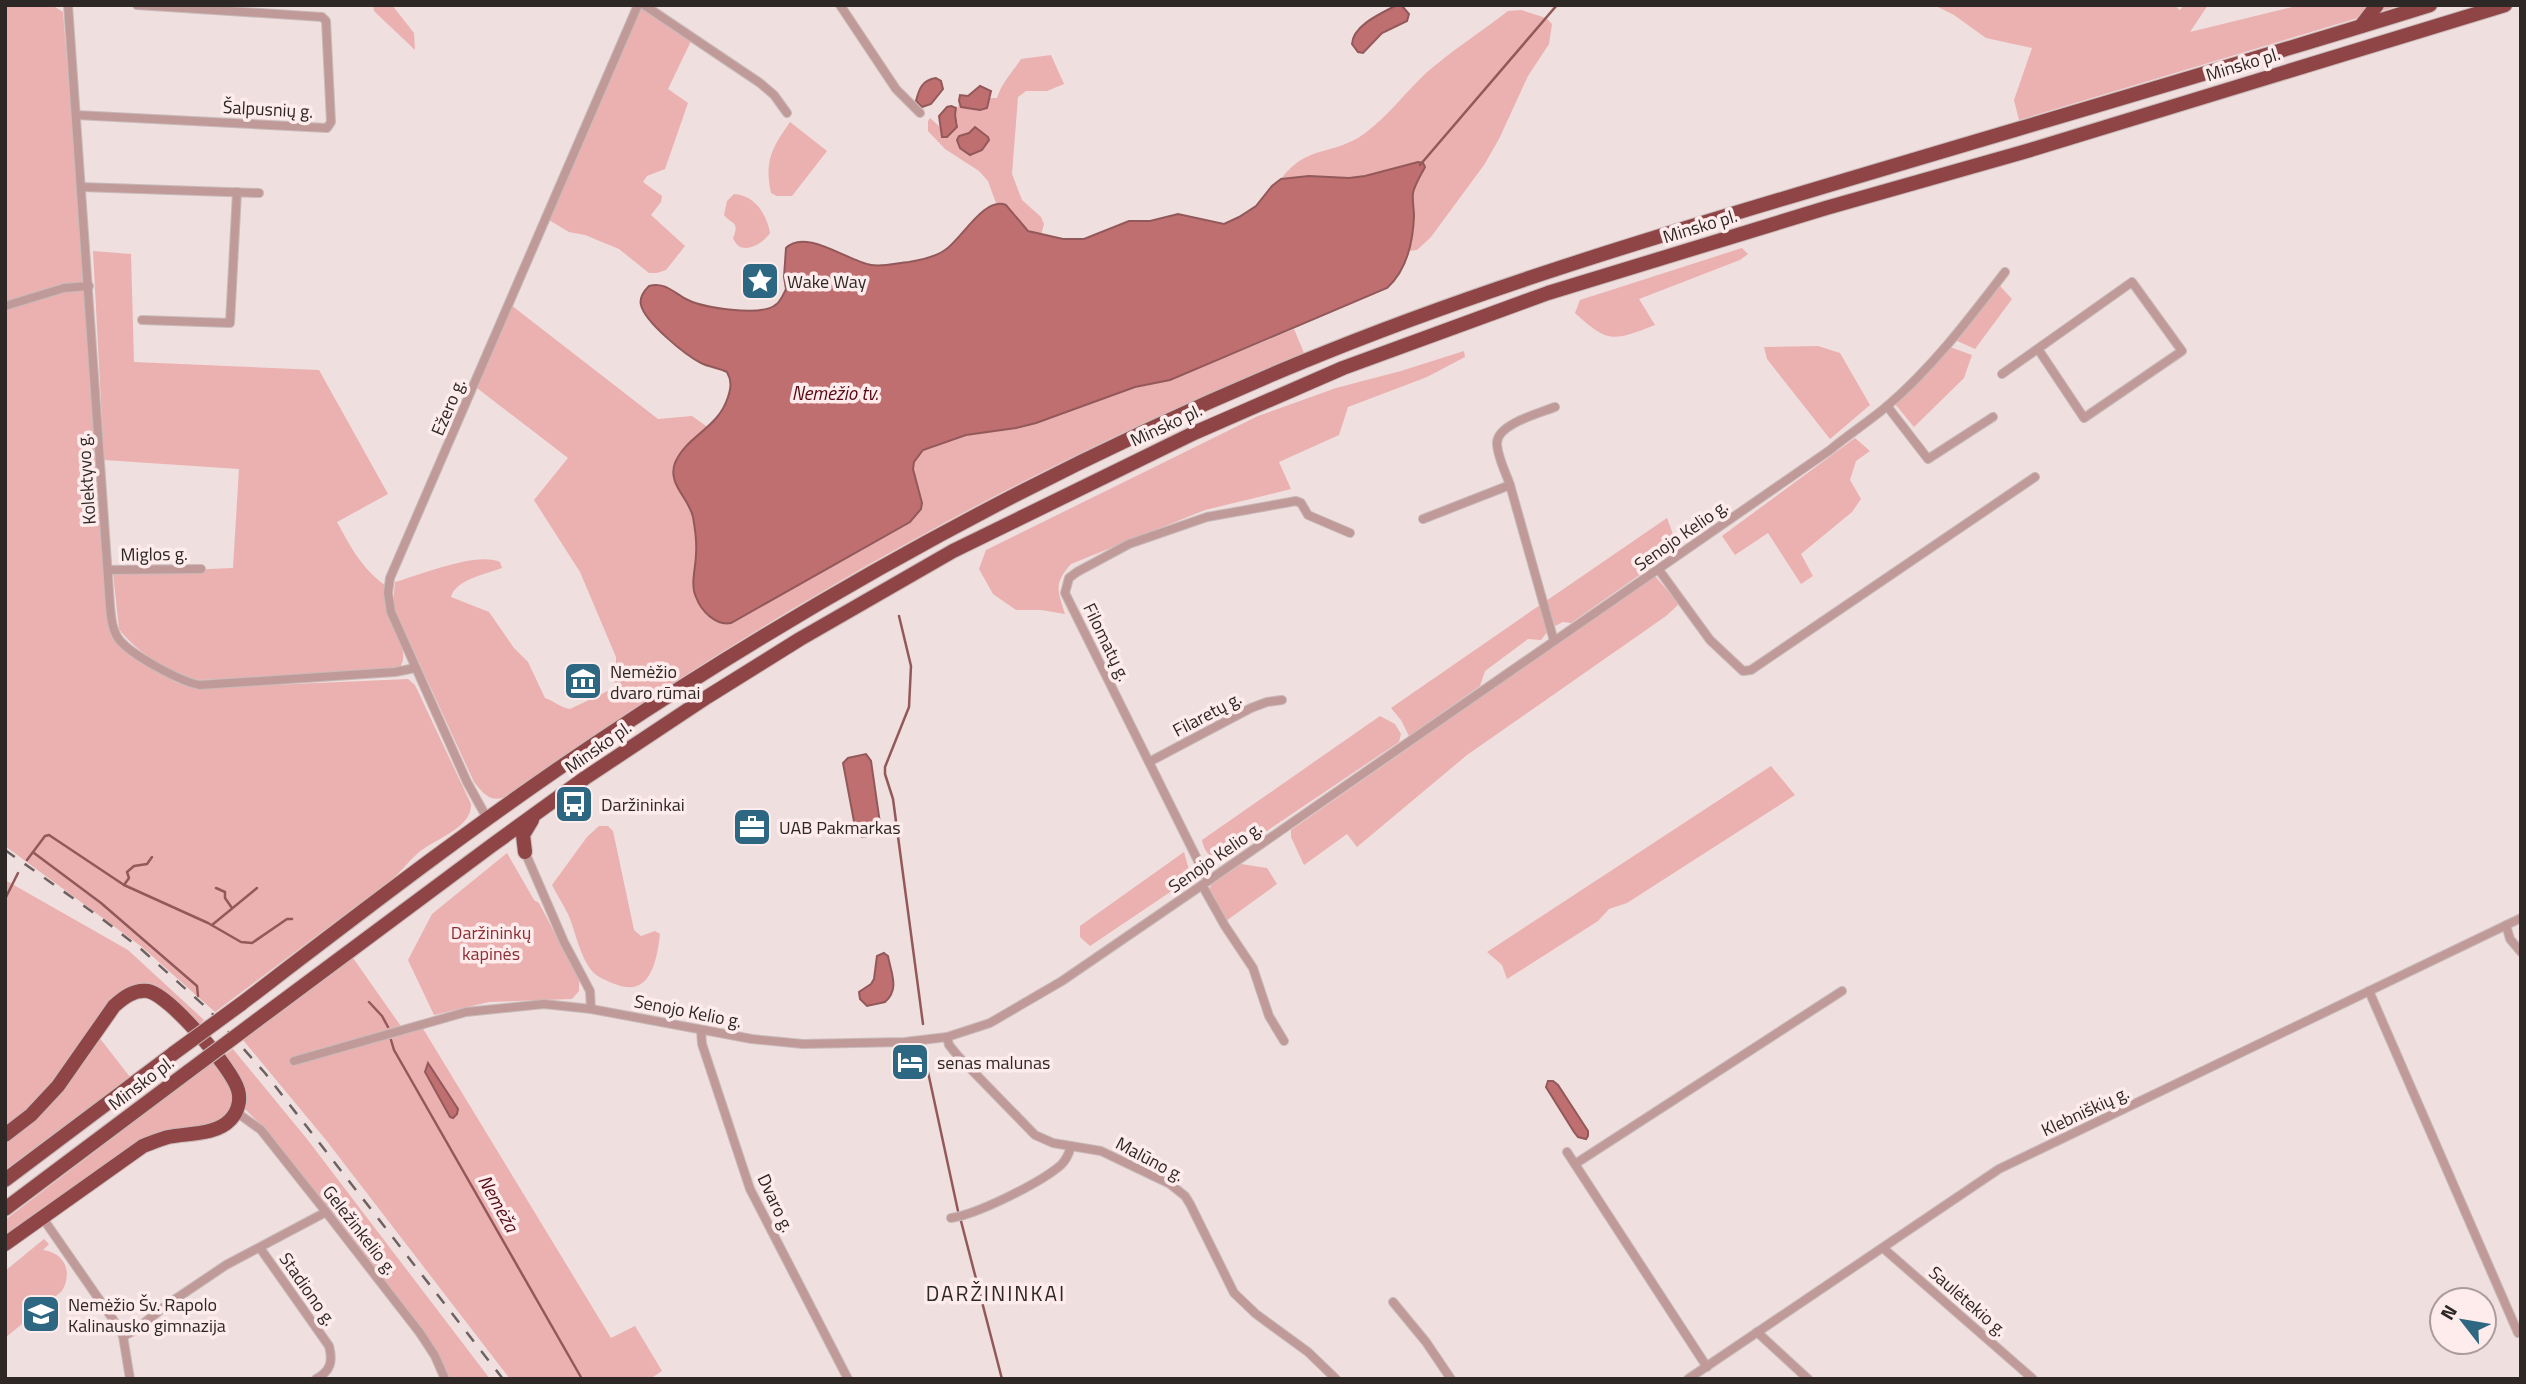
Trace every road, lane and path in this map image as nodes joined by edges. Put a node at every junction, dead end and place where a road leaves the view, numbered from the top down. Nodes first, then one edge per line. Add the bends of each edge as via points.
1 (68, 5) edge
2 (137, 5) edge
3 (638, 5) edge
4 (644, 5) edge
5 (840, 5) edge
6 (2377, 5) edge
7 (2505, 5) edge
8 (2421, 6) edge
9 (2361, 26) junction
10 (787, 113) dead end
11 (920, 113) dead end
12 (76, 115) junction
13 (81, 187) junction
14 (237, 192) junction
15 (260, 193) dead end
16 (2004, 272) dead end
17 (89, 286) junction
18 (5, 306) edge
19 (142, 320) dead end
20 (2038, 349) junction
21 (2002, 374) dead end
22 (1887, 406) junction
23 (1555, 407) dead end
24 (1993, 417) dead end
25 (2035, 477) dead end
26 (1510, 485) junction
27 (1423, 519) dead end
28 (1350, 533) dead end
29 (201, 569) dead end
30 (107, 570) junction
31 (1659, 570) junction
32 (1554, 641) junction
33 (415, 668) junction
34 (1282, 700) dead end
35 (1149, 762) junction
36 (535, 816) junction
37 (488, 820) junction
38 (491, 846) junction
39 (525, 852) junction
40 (1205, 883) junction
41 (2521, 918) edge
42 (2506, 925) junction
43 (2521, 952) edge
44 (1842, 991) dead end
45 (2369, 991) junction
46 (591, 1009) junction
47 (701, 1030) junction
48 (947, 1037) junction
49 (1284, 1041) dead end
50 (294, 1061) dead end
51 (236, 1112) junction
52 (5, 1135) edge
53 (1071, 1146) junction
54 (1567, 1152) dead end
55 (1575, 1164) junction
56 (5, 1180) edge
57 (5, 1209) edge
58 (326, 1212) junction
59 (42, 1217) junction
60 (951, 1218) dead end
61 (5, 1244) edge
62 (260, 1248) junction
63 (1882, 1248) junction
64 (1393, 1302) dead end
65 (1758, 1332) junction
66 (2518, 1332) dead end
67 (123, 1336) junction
68 (1707, 1367) junction
69 (130, 1379) edge
70 (316, 1379) edge
71 (445, 1379) edge
72 (848, 1379) edge
73 (1336, 1379) edge
74 (1451, 1379) edge
75 (1688, 1379) edge
76 (1808, 1379) edge
77 (2033, 1379) edge

1 - 12 street, Kolektyvo g.
2 - 12 street, Šalpusnių g. via 323,17 331,122 327,128
3 - 33 street, Ežero g. via 390,578 389,605
4 - 10 street via 760,83
5 - 11 street via 890,81
6 - 9 highway
7 - 36 highway, Minsko pl. via 1627,268 1343,368 1194,433 953,551 707,697
8 - 9 highway, Minsko pl.
9 - 37 highway, Minsko pl. via 1563,266 1306,360 1128,439 904,554 723,661
12 - 13 street, Kolektyvo g.
13 - 14 street
13 - 17 street, Kolektyvo g.
14 - 15 street
14 - 19 street via 230,323
16 - 22 street, Senojo Kelio g. via 1950,342
17 - 18 street via 64,288
17 - 30 street, Kolektyvo g.
20 - 20 street via 2133,282 2182,351 2084,418
20 - 21 street
22 - 24 street via 1928,459
22 - 31 street, Senojo Kelio g.
23 - 26 street via 1509,425 1499,436 1497,444
25 - 31 street via 1751,670 1743,671 1710,640
26 - 27 street
26 - 32 street
28 - 35 street, Filomatų g. via 1308,514 1296,501 1259,506 1207,517 1129,544 1069,578 1065,593
29 - 30 street, Miglos g.
30 - 33 street, Kolektyvo g. via 112,622 119,640 187,683
31 - 32 street, Senojo Kelio g.
32 - 40 street, Senojo Kelio g.
33 - 37 street, Ežero g.
34 - 35 street, Filaretų g. via 1251,708
35 - 40 street, Filomatų g.
36 - 38 highway, Minsko pl.
36 - 39 highway via 523,835
37 - 56 highway, Minsko pl., bridge
38 - 39 highway via 515,846
38 - 57 highway, Minsko pl., bridge
39 - 46 street via 590,991
40 - 48 street, Senojo Kelio g. via 1010,1013
40 - 49 street, Filomatų g. via 1225,926 1253,968 1269,1016
41 - 42 street, Klebniškių g.
42 - 43 street
42 - 45 street, Klebniškių g.
44 - 55 street
45 - 63 street, Klebniškių g. via 2019,1159
45 - 66 street
46 - 47 street, Senojo Kelio g.
46 - 50 street, Senojo Kelio g. via 549,1004 466,1012
47 - 48 street, Senojo Kelio g. via 803,1044
47 - 72 street, Dvaro g. via 750,1189
48 - 53 street, Malūno g. via 958,1056 1025,1126 1044,1140
51 - 52 highway via 237,1087 224,1065 169,1003 156,994 139,992 114,1006 58,1086
51 - 58 street, Geležinkelio g. via 261,1130
51 - 59 highway via 218,1128 143,1146
53 - 60 street via 1062,1165 1047,1175 1007,1197
53 - 73 street, Malūno g. via 1101,1151 1180,1191 1234,1293
54 - 55 street
55 - 68 street
58 - 62 street
58 - 71 street, Geležinkelio g. via 420,1333
59 - 61 highway
59 - 67 street
62 - 67 street, Stadiono g. via 226,1265
62 - 70 street, Stadiono g. via 328,1346 330,1367
63 - 65 street, Klebniškių g.
63 - 77 street, Saulėtekio g.
64 - 74 street
65 - 68 street, Klebniškių g.
65 - 76 street
67 - 69 street
68 - 75 street, Klebniškių g.

